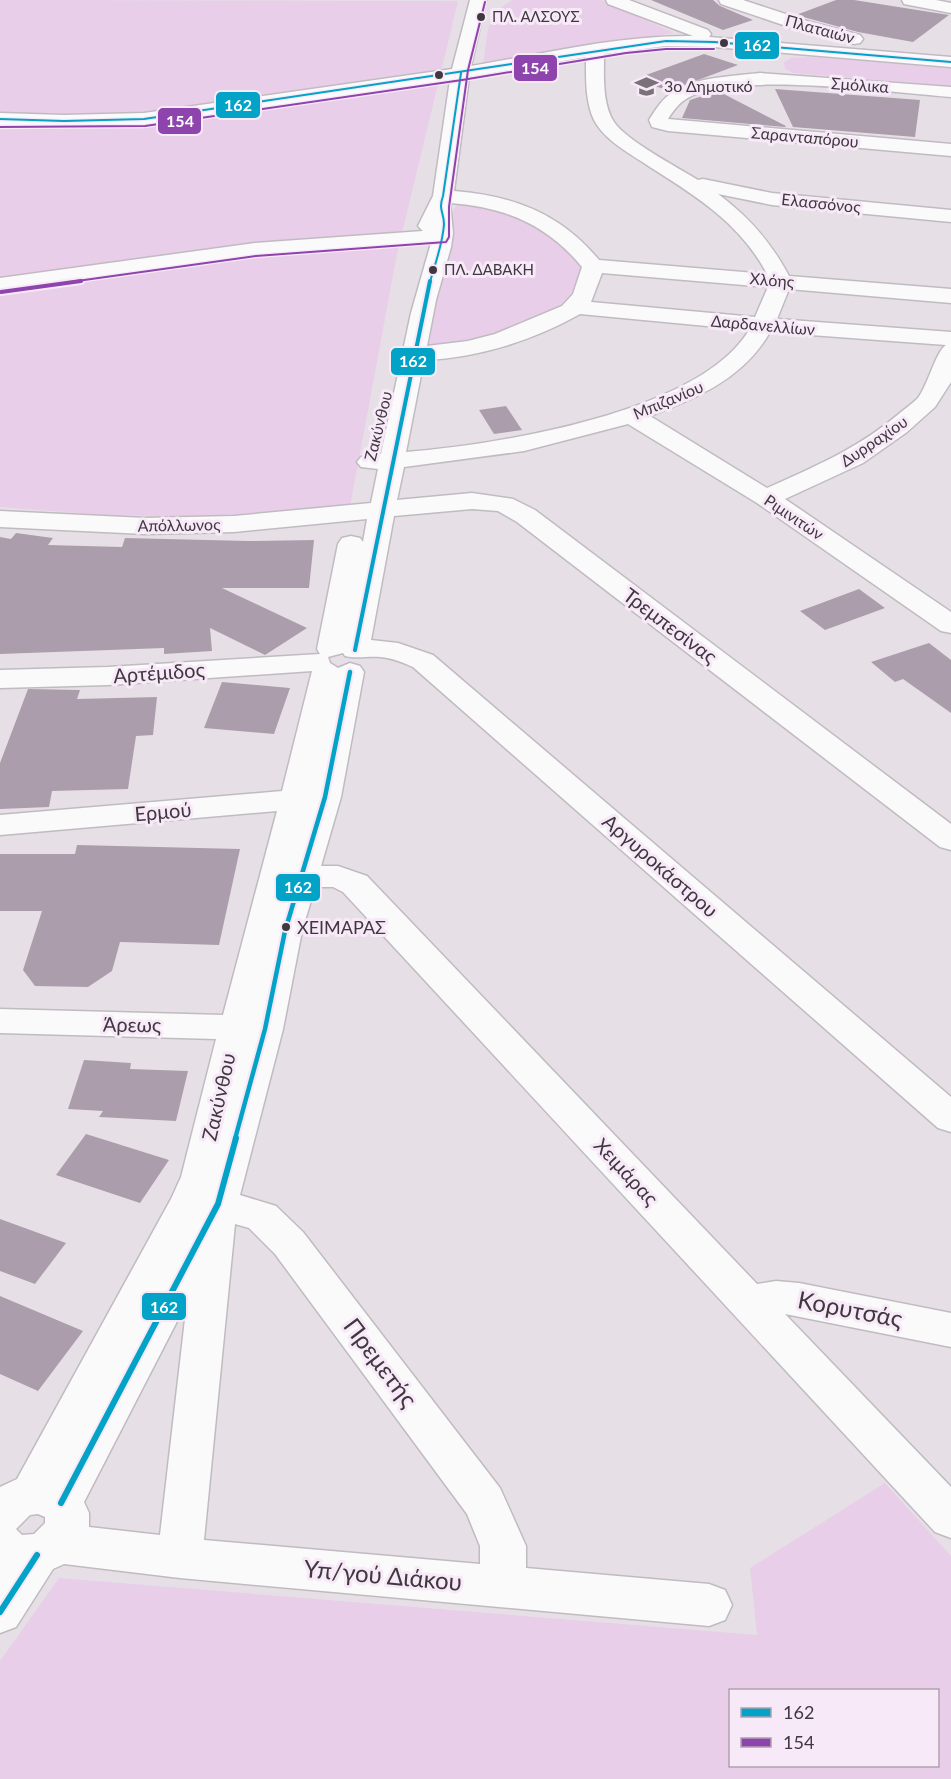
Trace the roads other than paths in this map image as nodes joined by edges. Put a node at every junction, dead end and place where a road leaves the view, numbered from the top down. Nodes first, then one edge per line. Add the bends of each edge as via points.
1 (478, 0) edge
2 (614, 0) edge
3 (727, 0) edge
4 (910, 0) edge
5 (951, 8) edge
6 (699, 36) junction
7 (767, 48) junction
8 (595, 50) junction
9 (951, 56) edge
10 (951, 62) edge
11 (461, 73) junction
12 (770, 77) junction
13 (951, 92) edge
14 (0, 119) edge
15 (660, 123) joint
16 (951, 150) edge
17 (692, 185) junction
18 (951, 216) edge
19 (434, 224) junction
20 (593, 266) junction
21 (781, 281) junction
22 (0, 285) edge
23 (951, 296) edge
24 (576, 307) junction
25 (764, 325) junction
26 (951, 339) edge
27 (951, 351) edge
28 (414, 353) junction
29 (633, 416) junction
30 (371, 487) junction
31 (766, 498) junction
32 (0, 519) edge
33 (948, 618) edge
34 (336, 661) junction
35 (0, 679) edge
36 (311, 799) junction
37 (0, 825) edge
38 (951, 840) edge
39 (290, 874) junction
40 (0, 1021) edge
41 (250, 1028) junction
42 (904, 1077) junction
43 (951, 1085) edge
44 (951, 1118) edge
45 (204, 1202) junction
46 (749, 1302) junction
47 (951, 1330) edge
48 (951, 1518) edge
49 (19, 1528) edge
50 (180, 1558) junction
51 (503, 1587) junction
52 (709, 1605) dead end
53 (0, 1612) edge

1 - 11 street, Ζακύνθου
2 - 6 street
3 - 9 street, Πλαταιών via 858,40
4 - 5 street
6 - 7 street
6 - 8 street
7 - 10 street
7 - 12 street
8 - 11 street
8 - 17 street via 598,106 605,124 634,148
11 - 14 street via 144,119
11 - 19 street, Ζακύνθου
12 - 13 street, Σμόλικα
12 - 15 street, Σμόλικα via 705,86 681,94 667,106
15 - 16 street, Σαρανταπόρου
17 - 18 street, Ελασσόνος via 772,199
17 - 21 street via 754,234
19 - 20 street via 498,203 533,214 560,229
19 - 22 street via 386,240 255,249
19 - 28 street, Ζακύνθου
19 - 30 street, Ζακύνθου
20 - 21 street, Χλόης
20 - 24 street via 586,291
21 - 23 street, Χλόης
21 - 25 street, Μπιζανίου
24 - 25 street, Δαρδανελλίων
24 - 28 street via 494,343
25 - 26 street, Δαρδανελλίων
25 - 29 street, Μπιζανίου via 744,354 707,384
27 - 31 street, Δυρραχίου via 943,376 927,402 898,427 854,458
28 - 30 street, Ζακύνθου
29 - 30 street, Μπιζανίου via 558,436 459,454
29 - 31 street, Ριμινιτών
30 - 32 street, Απόλλωνος via 234,524 145,526
30 - 34 street, Ζακύνθου
30 - 38 street, Τρεμπεσίνας via 504,504 526,516
31 - 33 street, Ριμινιτών
34 - 35 street, Αρτέμιδος
34 - 36 street, Ζακύνθου
34 - 42 street, Αργυροκάστρου via 398,649 423,661
36 - 37 street, Ερμού
36 - 39 street, Ζακύνθου
39 - 41 street, Ζακύνθου via 285,931
39 - 46 street, Χειμάρας via 338,877 355,884
40 - 41 street, Άρεως
41 - 45 street, Ζακύνθου
42 - 43 street
42 - 44 street, Αργυροκάστρου
45 - 49 street, Ζακύνθου
45 - 50 street
45 - 51 street, Πρεμετής via 262,1217 289,1243 484,1502 503,1546
46 - 47 street, Κορυτσάς via 776,1297 800,1299
46 - 48 street, Χειμάρας
49 - 50 street, Υπ/γού Διάκου
49 - 53 street, Ζακύνθου
50 - 51 street, Υπ/γού Διάκου
51 - 52 street, Υπ/γού Διάκου

